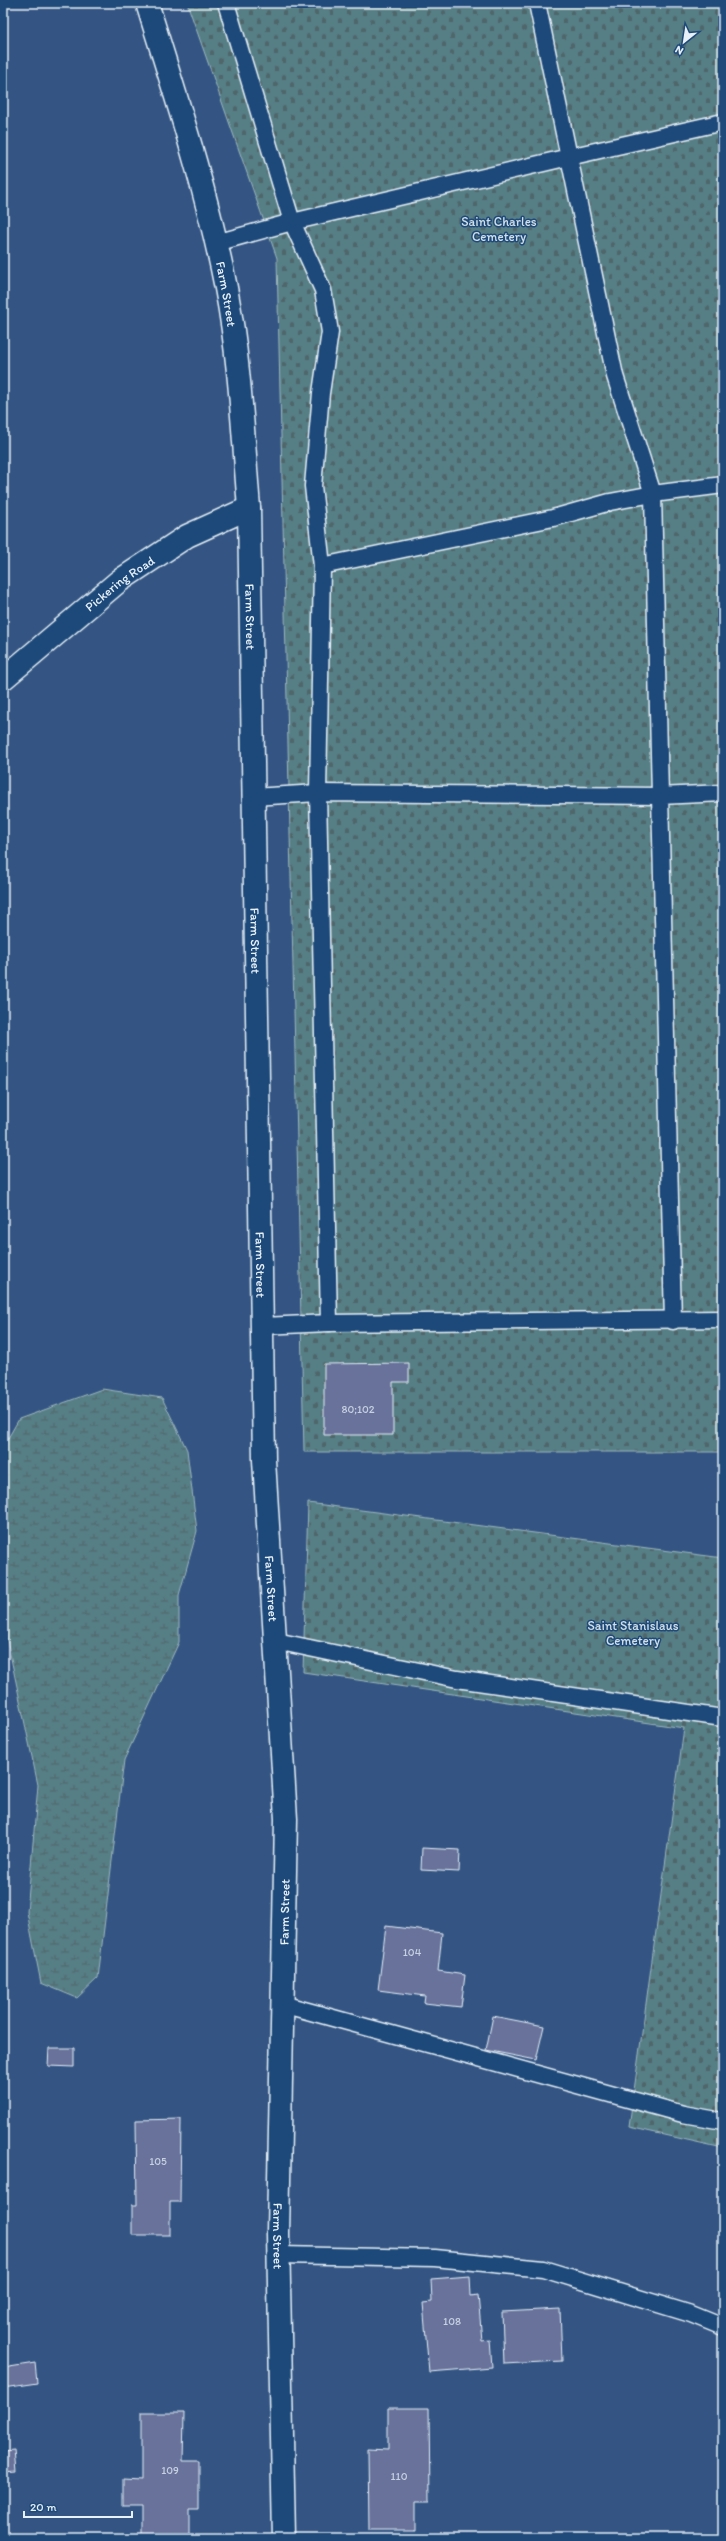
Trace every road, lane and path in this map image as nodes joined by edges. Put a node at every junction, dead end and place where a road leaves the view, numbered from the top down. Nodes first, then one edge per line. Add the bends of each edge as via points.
1 (148, 3) edge
2 (226, 3) edge
3 (537, 3) edge
4 (723, 122) edge
5 (569, 157) junction
6 (292, 222) junction
7 (216, 242) junction
8 (723, 485) edge
9 (653, 494) junction
10 (249, 508) junction
11 (322, 566) junction
12 (3, 679) edge
13 (318, 793) junction
14 (723, 793) edge
15 (660, 796) junction
16 (253, 797) junction
17 (723, 1319) edge
18 (673, 1321) junction
19 (329, 1323) junction
20 (263, 1326) junction
21 (276, 1641) junction
22 (723, 1718) edge
23 (282, 2004) junction
24 (723, 2121) edge
25 (278, 2255) junction
26 (723, 2327) edge
27 (284, 2538) edge

1 - 7 street, Farm Street via 205,195
2 - 6 lane
3 - 5 lane
4 - 5 lane
5 - 6 lane
5 - 9 lane via 615,376
6 - 7 lane
6 - 11 lane via 323,290 330,332 321,392 313,486
7 - 10 street, Farm Street via 226,289 240,398
8 - 9 lane
9 - 11 lane via 610,502 553,518
9 - 15 lane
10 - 12 street, Pickering Road via 187,536 119,581
10 - 16 street, Farm Street
11 - 13 lane
13 - 15 lane
13 - 16 lane
13 - 19 lane
14 - 15 lane
15 - 18 lane
16 - 20 street, Farm Street
17 - 18 lane
18 - 19 lane
19 - 20 lane
20 - 21 street, Farm Street via 264,1460
21 - 22 lane via 457,1679
21 - 23 street, Farm Street via 286,1820
23 - 24 lane via 683,2114
23 - 25 street, Farm Street
25 - 26 lane via 435,2258 543,2269 691,2314
25 - 27 street, Farm Street

